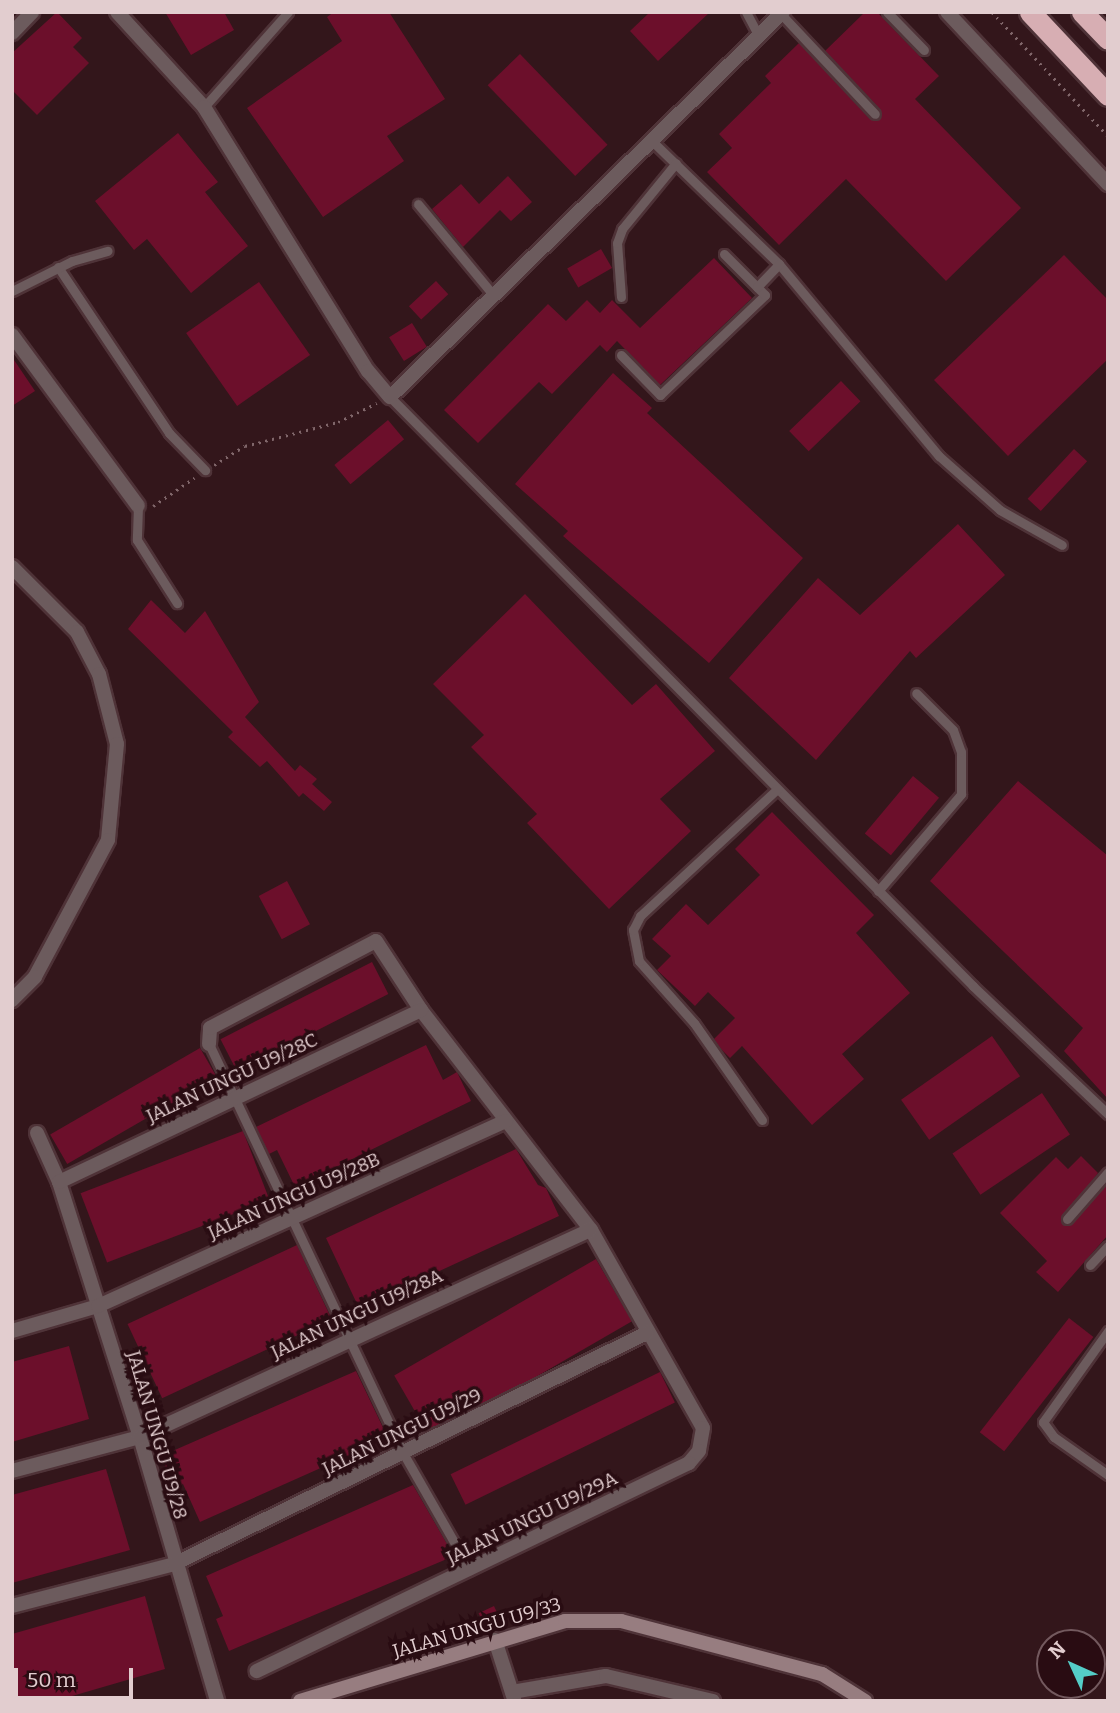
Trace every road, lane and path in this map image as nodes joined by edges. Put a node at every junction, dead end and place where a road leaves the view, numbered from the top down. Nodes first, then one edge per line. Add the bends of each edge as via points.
1 (32, 12) edge
2 (117, 12) edge
3 (746, 12) edge
4 (887, 12) edge
5 (947, 12) edge
6 (992, 12) edge
7 (1030, 12) edge
8 (1082, 12) edge
9 (782, 13) edge
10 (284, 14) edge
11 (12, 33) edge
12 (759, 36) junction
13 (1108, 39) edge
14 (924, 50) dead end
15 (1108, 95) edge
16 (204, 107) junction
17 (875, 114) dead end
18 (1108, 136) edge
19 (653, 142) junction
20 (676, 163) junction
21 (1108, 184) edge
22 (418, 204) dead end
23 (108, 251) dead end
24 (724, 254) dead end
25 (779, 264) junction
26 (58, 267) junction
27 (757, 287) junction
28 (12, 292) edge
29 (494, 296) junction
30 (621, 297) dead end
31 (12, 335) edge
32 (621, 355) dead end
33 (390, 397) junction
34 (205, 470) junction
35 (138, 506) junction
36 (1062, 545) dead end
37 (12, 568) edge
38 (177, 603) dead end
39 (916, 692) dead end
40 (777, 789) junction
41 (878, 891) junction
42 (12, 1000) edge
43 (421, 1010) junction
44 (209, 1044) joint
45 (237, 1097) junction
46 (1108, 1114) edge
47 (762, 1120) dead end
48 (506, 1121) junction
49 (37, 1133) dead end
50 (1108, 1172) edge
51 (59, 1182) junction
52 (293, 1218) junction
53 (1067, 1219) dead end
54 (591, 1230) junction
55 (1108, 1246) edge
56 (1090, 1265) dead end
57 (98, 1306) junction
58 (12, 1331) edge
59 (1108, 1331) edge
60 (647, 1333) junction
61 (348, 1338) junction
62 (140, 1437) junction
63 (403, 1453) junction
64 (12, 1471) edge
65 (1108, 1475) edge
66 (174, 1564) junction
67 (470, 1570) junction
68 (12, 1606) edge
69 (495, 1640) junction
70 (256, 1671) dead end
71 (513, 1696) edge
72 (217, 1701) edge
73 (300, 1701) edge
74 (713, 1701) edge
75 (865, 1701) edge

1 - 11 street
2 - 16 street
3 - 12 lane
4 - 14 lane
5 - 21 street
6 - 18 path
7 - 15 highway
8 - 13 highway
9 - 12 street
9 - 17 lane
10 - 16 lane
12 - 19 street
16 - 33 street via 368,371
19 - 20 lane
19 - 29 street
20 - 25 lane
20 - 30 lane via 622,229 617,243
22 - 29 lane
23 - 26 lane
24 - 27 lane
25 - 27 lane
25 - 36 lane via 939,456 1000,510
26 - 28 lane
26 - 34 lane via 169,433
27 - 32 lane via 765,295 660,395
29 - 33 street
31 - 35 street
33 - 34 path via 338,422 246,446
33 - 40 lane
34 - 35 path via 147,510
35 - 38 lane via 137,540
37 - 42 street via 77,632 99,674 117,744 108,840 35,977
39 - 41 lane via 953,730 961,752 961,794
40 - 41 lane
40 - 47 lane via 640,916 633,930 639,961 694,1023
41 - 46 lane
43 - 44 street, JALAN UNGU U9/29A via 376,941 210,1028
43 - 45 street, JALAN UNGU U9/28C
43 - 48 street, JALAN UNGU U9/29A
44 - 45 lane
45 - 51 street, JALAN UNGU U9/28C
45 - 52 lane
48 - 52 street, JALAN UNGU U9/28B
48 - 54 street, JALAN UNGU U9/29A
49 - 51 street, JALAN UNGU U9/28
50 - 53 lane
51 - 57 street, JALAN UNGU U9/28
52 - 57 street, JALAN UNGU U9/28B
52 - 61 lane
54 - 60 street, JALAN UNGU U9/29A
54 - 61 street, JALAN UNGU U9/28A
55 - 56 lane
57 - 58 street, JALAN UNGU U9/28B
57 - 62 street, JALAN UNGU U9/28
59 - 65 lane via 1043,1422 1054,1437
60 - 63 street, JALAN UNGU U9/29
60 - 67 street, JALAN UNGU U9/29A via 703,1428 699,1451 689,1463
61 - 62 street, JALAN UNGU U9/28A
61 - 63 lane
62 - 64 street, JALAN UNGU U9/28A
62 - 66 street, JALAN UNGU U9/28
63 - 66 street, JALAN UNGU U9/29
63 - 67 lane
66 - 68 street, JALAN UNGU U9/29
66 - 72 street, JALAN UNGU U9/28
67 - 70 street, JALAN UNGU U9/29A
69 - 71 street
69 - 73 street, JALAN UNGU U9/33
69 - 75 street, JALAN UNGU U9/33 via 565,1621 621,1621 822,1674
71 - 74 street via 606,1676

